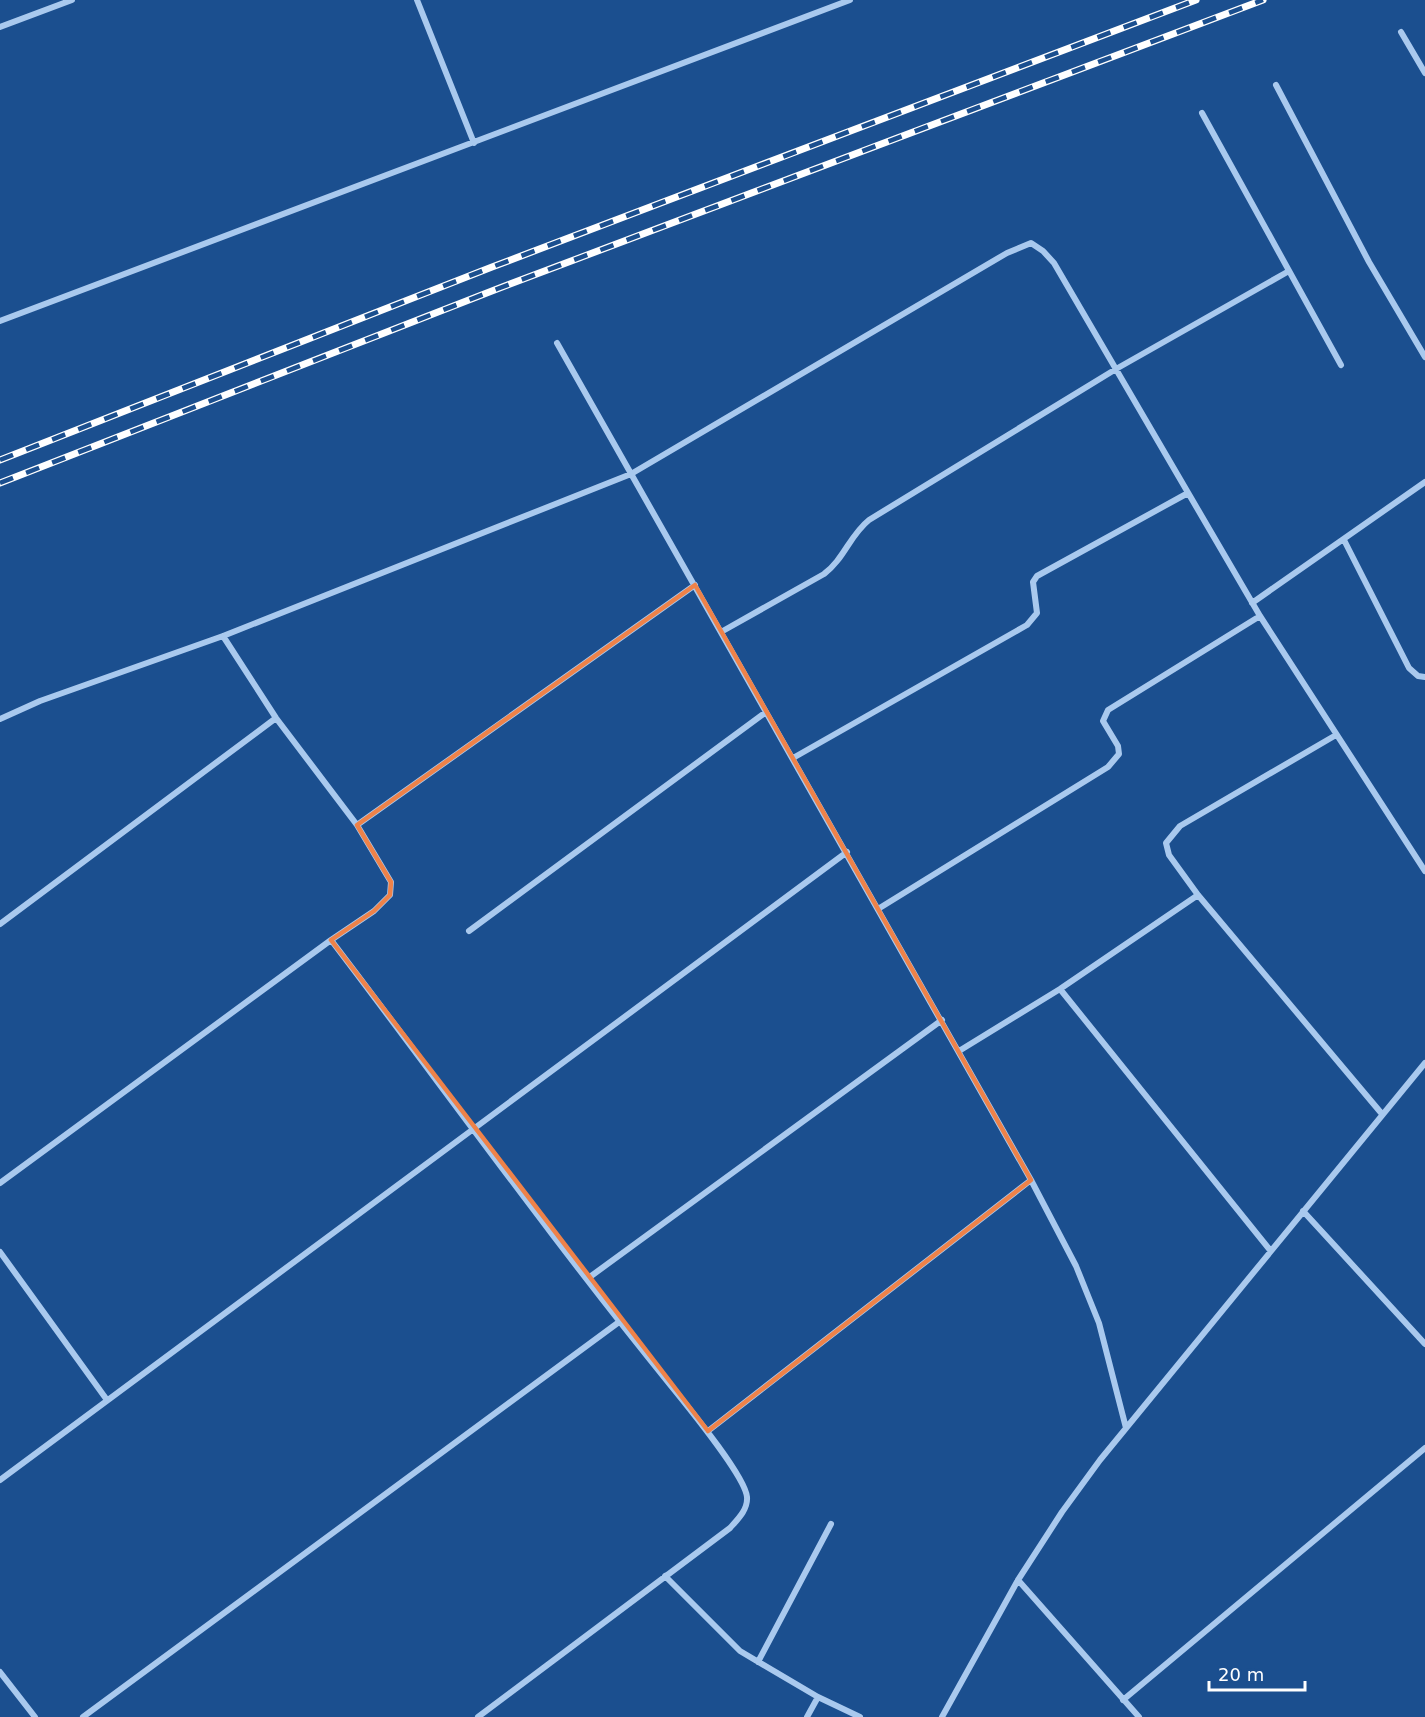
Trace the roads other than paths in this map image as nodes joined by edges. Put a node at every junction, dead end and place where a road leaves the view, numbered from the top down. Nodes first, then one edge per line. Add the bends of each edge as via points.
1 (72, 0) edge
2 (417, 0) edge
3 (850, 0) edge
4 (0, 27) edge
5 (1401, 32) dead end
6 (1425, 73) edge
7 (1276, 86) dead end
8 (1202, 112) dead end
9 (474, 143) junction
10 (1289, 271) junction
11 (0, 321) edge
12 (557, 343) dead end
13 (1425, 357) edge
14 (1341, 365) dead end
15 (1116, 369) junction
16 (631, 474) junction
17 (1425, 482) edge
18 (1188, 493) junction
19 (1344, 540) junction
20 (695, 585) junction
21 (1252, 603) junction
22 (1260, 616) junction
23 (722, 632) junction
24 (223, 636) junction
25 (1425, 677) edge
26 (766, 712) junction
27 (276, 718) junction
28 (0, 719) edge
29 (1336, 735) junction
30 (793, 758) junction
31 (357, 825) junction
32 (847, 852) junction
33 (1425, 872) edge
34 (1198, 895) junction
35 (878, 909) junction
36 (0, 924) edge
37 (468, 932) dead end
38 (331, 940) junction
39 (1060, 989) junction
40 (942, 1020) junction
41 (959, 1051) junction
42 (1425, 1063) edge
43 (1382, 1113) junction
44 (475, 1129) junction
45 (1031, 1180) junction
46 (0, 1184) edge
47 (1302, 1211) junction
48 (1270, 1250) junction
49 (0, 1252) edge
50 (587, 1279) junction
51 (619, 1322) junction
52 (1423, 1338) edge
53 (107, 1400) junction
54 (1126, 1428) junction
55 (708, 1431) junction
56 (1425, 1448) edge
57 (0, 1480) edge
58 (831, 1524) dead end
59 (665, 1576) junction
60 (1018, 1580) junction
61 (758, 1662) junction
62 (0, 1672) edge
63 (818, 1697) junction
64 (1123, 1700) junction
65 (35, 1717) edge
66 (83, 1717) edge
67 (478, 1717) edge
68 (807, 1717) edge
69 (860, 1717) edge
70 (942, 1717) edge
71 (1139, 1717) edge

1 - 4 street
2 - 9 street
3 - 9 street
5 - 6 street
7 - 13 street via 1369,262
8 - 10 street
9 - 11 street
10 - 14 street
10 - 15 street
12 - 16 street
15 - 16 street via 1054,263 1030,243
15 - 18 street
15 - 23 street via 869,520 860,527 836,565
16 - 20 street
16 - 24 street
17 - 19 street
18 - 21 street
18 - 30 street via 1037,576 1033,582 1037,613 1027,625
19 - 21 street
19 - 25 street via 1409,668
20 - 23 street
20 - 31 street
21 - 22 street
22 - 29 street
22 - 35 street via 1108,710 1103,721 1119,754 1108,766
23 - 26 street
24 - 27 street
24 - 28 street
26 - 30 street
26 - 37 street
27 - 31 street
27 - 36 street
29 - 33 street
29 - 34 street via 1170,835 1166,843 1169,855
30 - 32 street
31 - 38 street via 391,882 390,895 374,911
32 - 35 street
32 - 44 street
34 - 39 street
34 - 43 street
35 - 40 street
38 - 44 street
38 - 46 street
39 - 41 street
39 - 48 street
40 - 41 street
40 - 50 street
41 - 45 street
42 - 43 street
43 - 47 street
44 - 50 street
44 - 53 street
45 - 54 street via 1076,1266 1099,1323
45 - 55 street
47 - 48 street
47 - 52 street
48 - 54 street
49 - 53 street
50 - 51 street
51 - 55 street
51 - 66 street
53 - 57 street
54 - 60 street via 1062,1512
55 - 59 street via 740,1480 747,1497 744,1513
56 - 64 street
58 - 61 street
59 - 61 street via 723,1636
59 - 67 street
60 - 64 street
60 - 70 street
61 - 63 street
62 - 65 street
63 - 68 street
63 - 69 street
64 - 71 street

